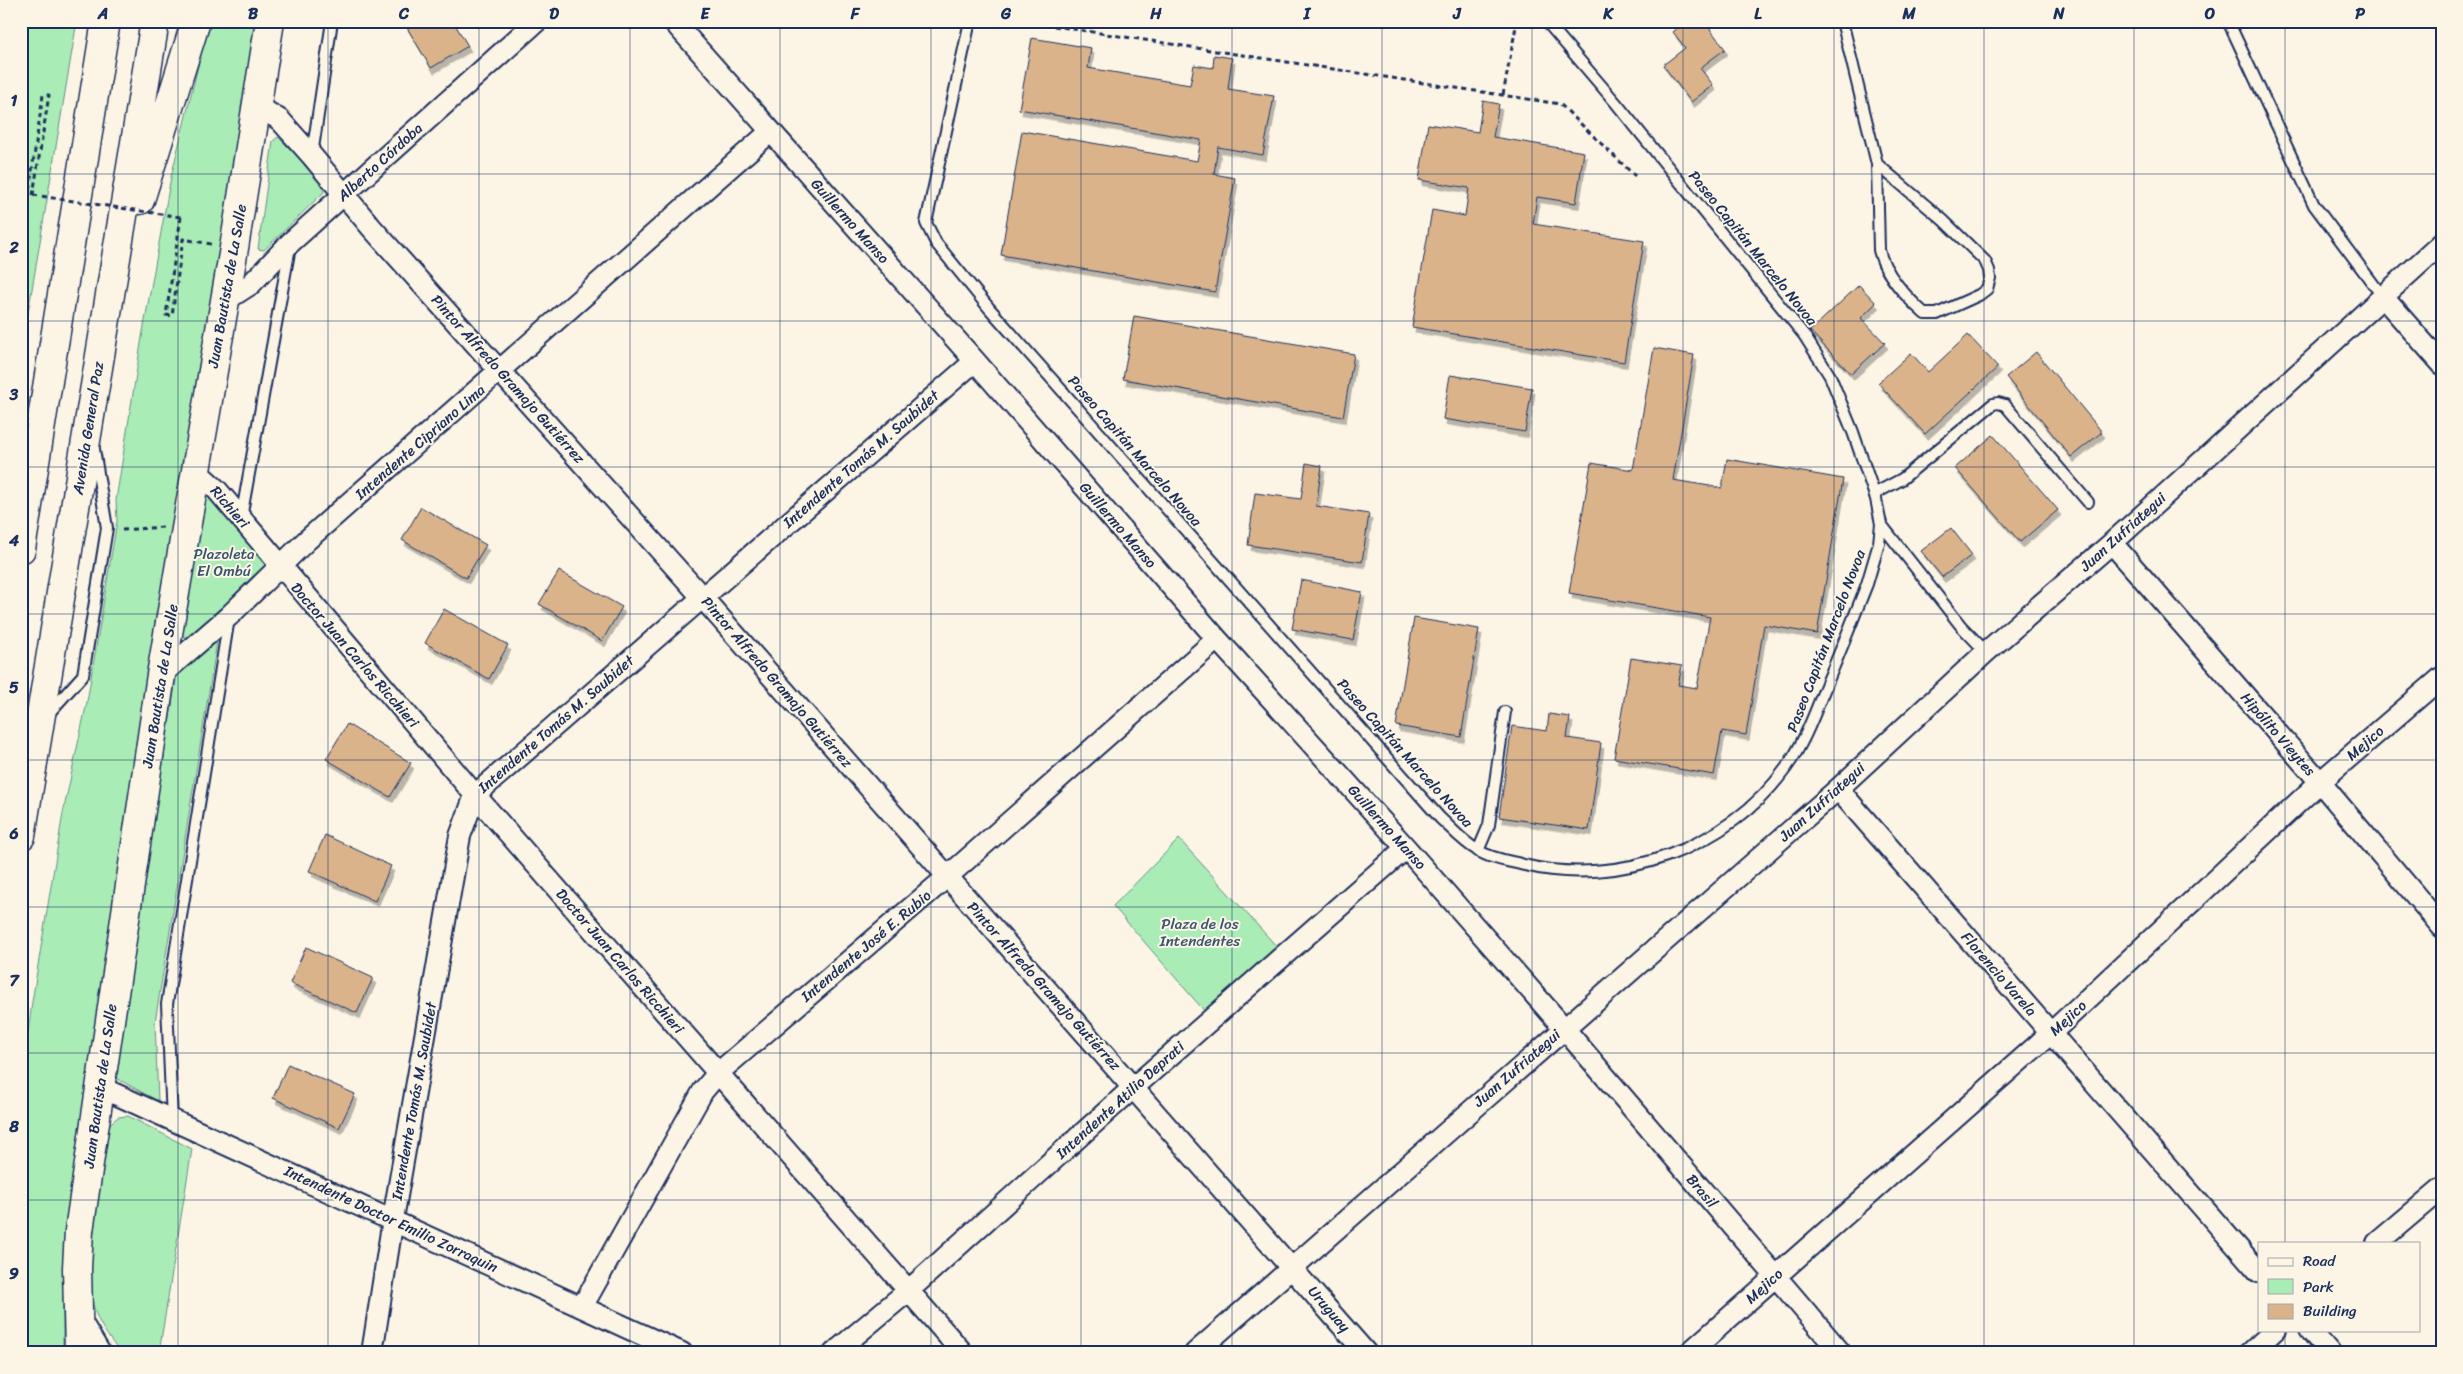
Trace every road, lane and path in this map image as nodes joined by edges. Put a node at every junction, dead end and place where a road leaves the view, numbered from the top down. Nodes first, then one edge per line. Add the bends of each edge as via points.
1 (106, 21) edge
2 (155, 21) edge
3 (196, 21) edge
4 (270, 21) edge
5 (332, 21) edge
6 (536, 21) edge
7 (673, 21) edge
8 (970, 21) edge
9 (1517, 21) edge
10 (1546, 21) edge
11 (1842, 21) edge
12 (2228, 21) edge
13 (1054, 26) dead end
14 (1503, 95) junction
15 (256, 105) junction
16 (770, 132) junction
17 (312, 156) junction
18 (1877, 164) junction
19 (1635, 176) dead end
20 (344, 194) junction
21 (21, 204) edge
22 (291, 242) junction
23 (2442, 244) edge
24 (234, 248) junction
25 (2383, 297) junction
26 (108, 302) junction
27 (223, 302) junction
28 (975, 361) junction
29 (2442, 364) edge
30 (501, 371) junction
31 (196, 471) junction
32 (1874, 494) junction
33 (2088, 502) dead end
34 (241, 519) junction
35 (24, 521) edge
36 (1881, 524) junction
37 (186, 526) junction
38 (118, 530) dead end
39 (2112, 543) junction
40 (21, 549) edge
41 (280, 567) junction
42 (702, 596) junction
43 (229, 616) junction
44 (1217, 639) junction
45 (1986, 652) junction
46 (161, 675) junction
47 (2442, 677) edge
48 (1505, 712) dead end
49 (2320, 782) junction
50 (1838, 789) junction
51 (475, 795) junction
52 (21, 836) edge
53 (1406, 848) junction
54 (1478, 851) junction
55 (947, 877) junction
56 (2442, 927) edge
57 (1564, 1027) junction
58 (2051, 1034) junction
59 (718, 1073) junction
60 (100, 1087) junction
61 (1134, 1087) junction
62 (172, 1120) junction
63 (2442, 1188) edge
64 (393, 1219) junction
65 (2378, 1242) edge
66 (1292, 1266) junction
67 (2258, 1271) edge
68 (1775, 1276) junction
69 (908, 1291) junction
70 (582, 1307) junction
71 (77, 1315) junction
72 (2273, 1332) edge
73 (2312, 1332) edge
74 (79, 1353) edge
75 (100, 1353) edge
76 (372, 1353) edge
77 (682, 1353) edge
78 (834, 1353) edge
79 (963, 1353) edge
80 (1195, 1353) edge
81 (1366, 1353) edge
82 (1689, 1353) edge
83 (1841, 1353) edge
84 (2250, 1353) edge
85 (2330, 1353) edge

1 - 35 main road
2 - 26 main road, Avenida General Paz
3 - 26 main road
4 - 15 main road, Juan Bautista de La Salle
5 - 17 lane
6 - 20 street, Alberto Córdoba
7 - 16 street, Guillermo Manso
8 - 54 lane, Paseo Capitán Marcelo Novoa via 926,223 936,243 989,308 1440,818
9 - 14 path
10 - 32 lane, Paseo Capitán Marcelo Novoa via 1804,335 1830,376
11 - 18 lane
12 - 25 lane via 2314,205
13 - 14 path
14 - 19 path via 1560,104
15 - 17 street, Pintor Alfredo Gramajo Gutiérrez via 280,120
15 - 24 main road, Juan Bautista de La Salle
16 - 28 street, Guillermo Manso
16 - 30 street, Intendente Cipriano Lima
17 - 20 street, Pintor Alfredo Gramajo Gutiérrez
18 - 18 lane via 1881,261 1914,304 1925,314 1938,314 1979,295 1987,288 1990,278 1984,261 1943,220
20 - 22 street, Alberto Córdoba
20 - 30 street, Pintor Alfredo Gramajo Gutiérrez
21 - 24 path, bridge via 28,198 43,95 49,95 33,195 181,217 166,315 172,316 183,239
22 - 27 street, Alberto Córdoba via 252,284
22 - 34 lane
23 - 25 street, Juan Zufriategui
24 - 27 main road, Juan Bautista de La Salle
25 - 29 street
25 - 39 street, Juan Zufriategui
26 - 52 main road, Avenida General Paz
27 - 31 main road, Juan Bautista de La Salle
28 - 42 street, Intendente Tomás M. Saubidet
28 - 44 street, Guillermo Manso
30 - 41 street, Intendente Cipriano Lima
30 - 42 street, Pintor Alfredo Gramajo Gutiérrez
31 - 34 street, Richieri
31 - 37 main road, Juan Bautista de La Salle
32 - 33 lane via 1902,479 1998,402 2005,405
32 - 36 lane, Paseo Capitán Marcelo Novoa
34 - 41 street, Richieri
35 - 40 main road
36 - 45 lane via 1961,626
36 - 54 lane, Paseo Capitán Marcelo Novoa via 1875,562 1804,741 1766,790 1725,826 1696,844 1646,865 1607,870 1563,872 1516,863
37 - 38 path
37 - 46 main road, Juan Bautista de La Salle
39 - 45 street, Juan Zufriategui
39 - 49 street, Hipólito Vieytes
41 - 43 street, Intendente Cipriano Lima
41 - 51 street, Doctor Juan Carlos Ricchieri
42 - 51 street, Intendente Tomás M. Saubidet
42 - 55 street, Pintor Alfredo Gramajo Gutiérrez
43 - 46 street, Intendente Cipriano Lima
43 - 62 lane via 167,1004
44 - 53 street, Guillermo Manso
44 - 55 street, Intendente José E. Rubio
45 - 50 street, Juan Zufriategui
46 - 60 main road, Juan Bautista de La Salle
47 - 49 street, Mejico
48 - 54 lane via 1489,825
49 - 56 street, Hipólito Vieytes
49 - 58 street, Mejico
50 - 57 street, Juan Zufriategui
50 - 58 street, Florencio Varela
51 - 59 street, Doctor Juan Carlos Ricchieri
51 - 64 street, Intendente Tomás M. Saubidet via 460,836
53 - 57 street, Guillermo Manso
53 - 61 street, Intendente Atilio Deprati
55 - 59 street, Intendente José E. Rubio
55 - 61 street, Pintor Alfredo Gramajo Gutiérrez
57 - 66 street, Juan Zufriategui
57 - 68 street, Brasil
58 - 67 street, Florencio Varela
58 - 68 street, Mejico
59 - 69 street, Doctor Juan Carlos Ricchieri
59 - 70 street, Intendente José E. Rubio via 703,1091
60 - 62 street, Intendente Doctor Emilio Zorraquin
60 - 71 main road, Juan Bautista de La Salle via 80,1231
61 - 66 street, Pintor Alfredo Gramajo Gutiérrez
61 - 69 street, Intendente Atilio Deprati
62 - 64 street, Intendente Doctor Emilio Zorraquin
63 - 65 street
64 - 70 street, Intendente Doctor Emilio Zorraquin
64 - 76 street, Intendente Tomás M. Saubidet
66 - 80 street, Juan Zufriategui
66 - 81 street, Uruguay
68 - 82 street, Mejico
68 - 83 street, Brasil
69 - 78 street, Intendente Atilio Deprati
69 - 79 street, Doctor Juan Carlos Ricchieri
70 - 77 street, Intendente Doctor Emilio Zorraquin
71 - 74 main road, Juan Bautista de La Salle
71 - 75 street
72 - 84 street
73 - 85 street

